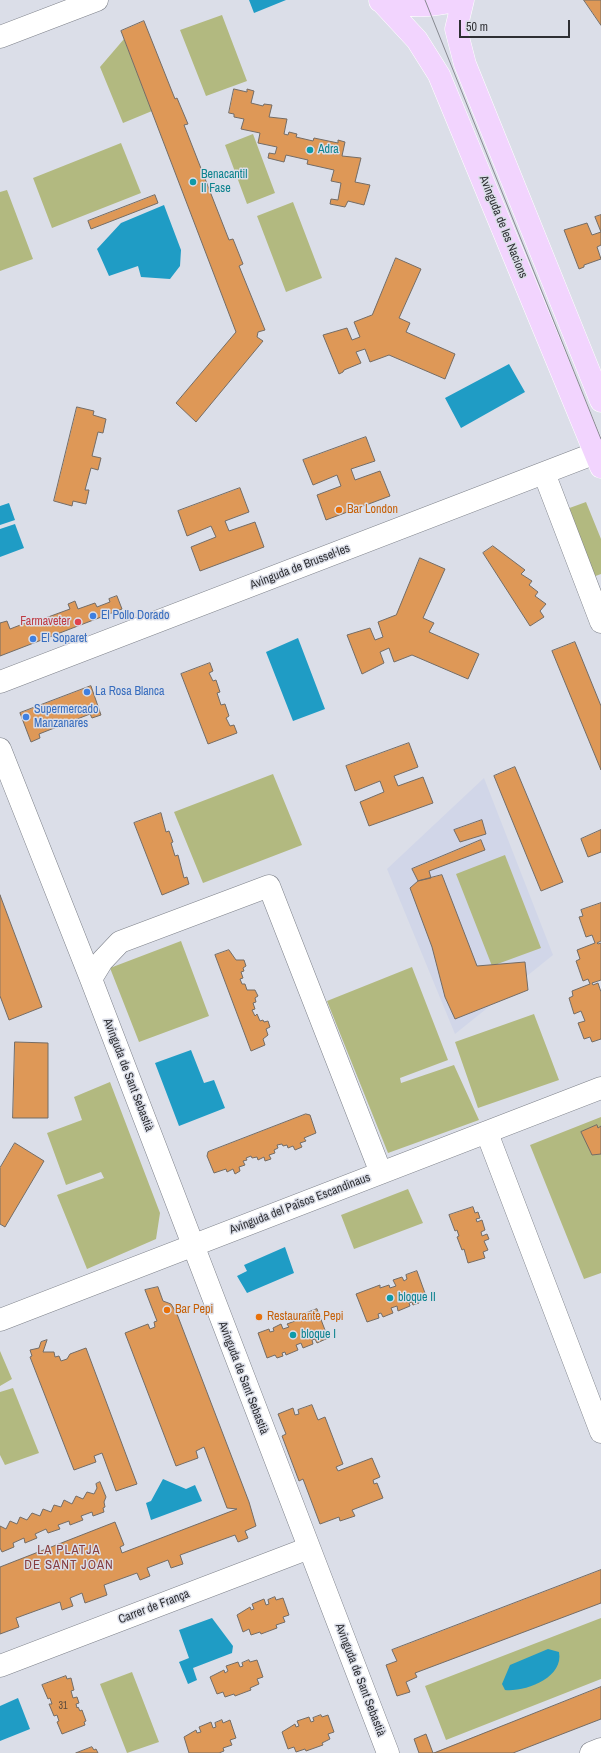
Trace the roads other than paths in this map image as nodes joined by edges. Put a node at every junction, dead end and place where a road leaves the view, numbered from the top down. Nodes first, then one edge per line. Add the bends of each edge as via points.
1 (97, 0) edge
2 (380, 0) edge
3 (457, 0) edge
4 (463, 0) edge
5 (0, 37) edge
6 (601, 401) edge
7 (599, 457) edge
8 (544, 473) junction
9 (601, 622) edge
10 (0, 682) edge
11 (0, 749) edge
12 (92, 979) junction
13 (601, 1088) edge
14 (487, 1133) junction
15 (381, 1173) junction
16 (193, 1246) junction
17 (0, 1320) edge
18 (600, 1428) edge
19 (309, 1548) junction
20 (0, 1666) edge
21 (601, 1749) edge
22 (388, 1753) edge
23 (591, 1753) edge

1 - 5 street
2 - 3 main road via 408,6 442,4
2 - 7 main road, Avinguda de les Nacions via 417,40 439,75
4 - 6 main road via 456,29 465,64
7 - 8 street, Avinguda de Brussel·les
8 - 9 street
8 - 10 street, Avinguda de Brussel·les
11 - 12 street, Avinguda de Sant Sebastià
12 - 15 street via 102,961 120,942 269,886
12 - 16 street, Avinguda de Sant Sebastià
13 - 14 street, Avinguda del Països Escandinaus
14 - 15 street, Avinguda del Països Escandinaus
14 - 18 street
15 - 16 street, Avinguda del Països Escandinaus
16 - 17 street, Avinguda del Països Escandinaus
16 - 19 street, Avinguda de Sant Sebastià
19 - 20 street, Carrer de França
19 - 22 street, Avinguda de Sant Sebastià
21 - 23 street

